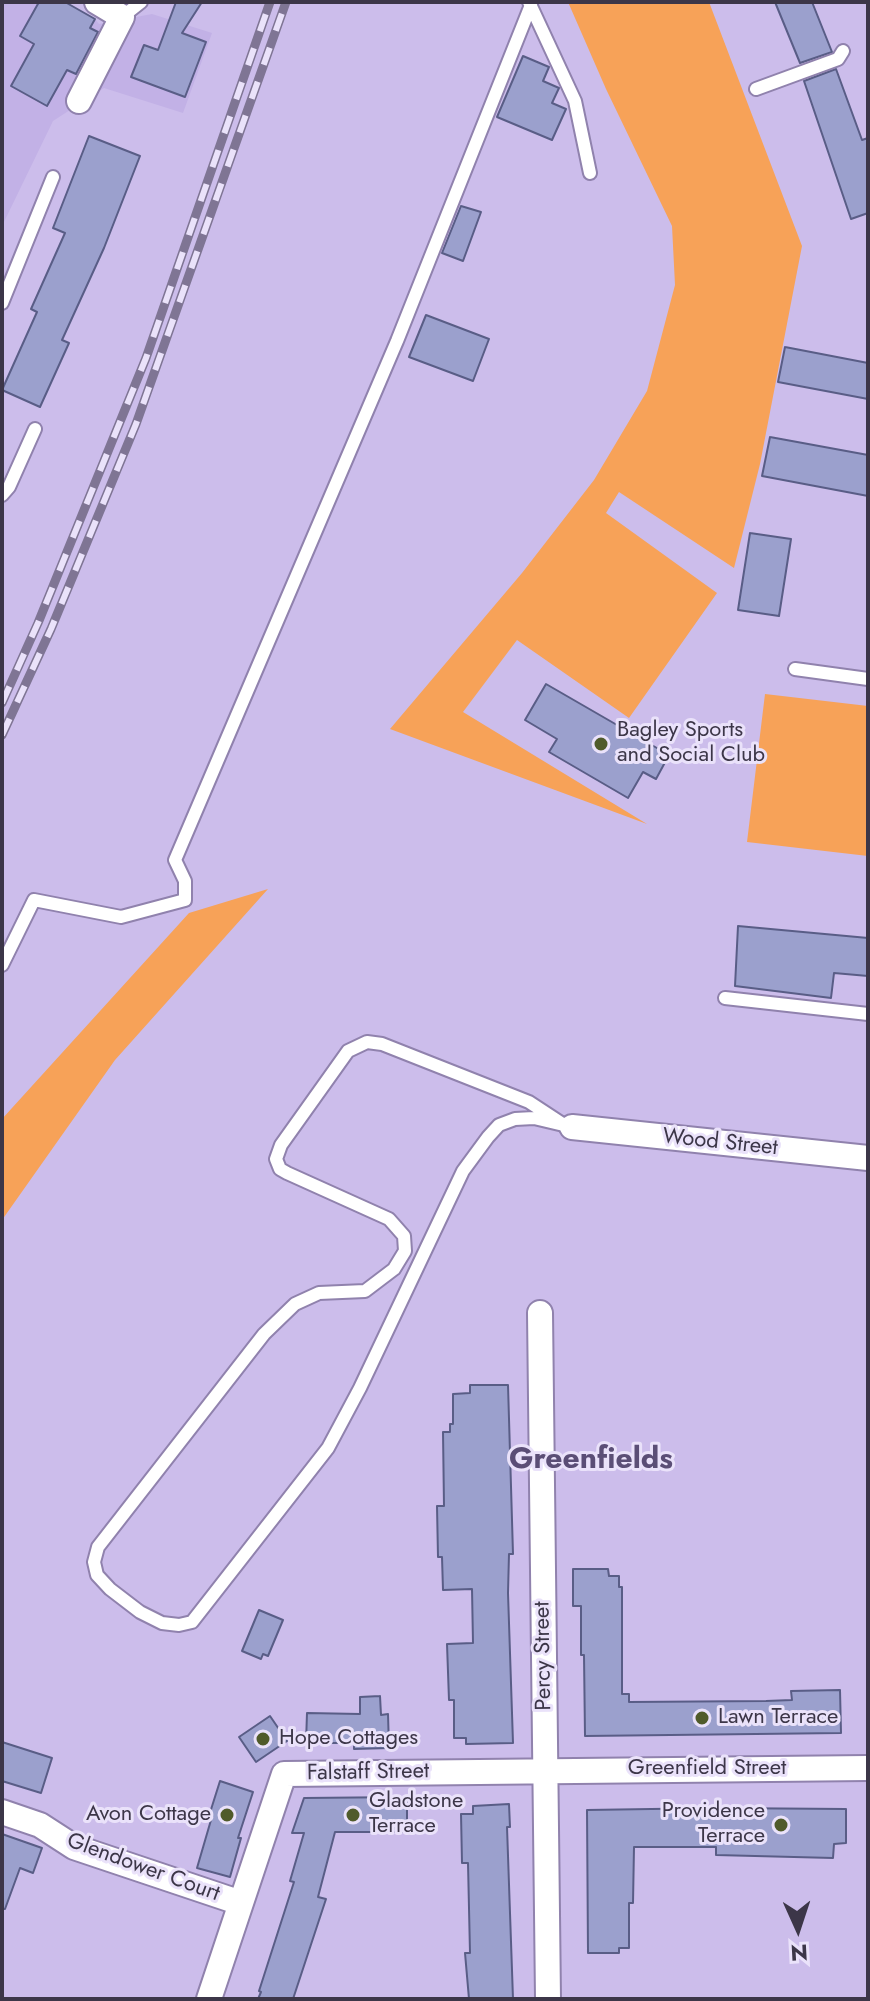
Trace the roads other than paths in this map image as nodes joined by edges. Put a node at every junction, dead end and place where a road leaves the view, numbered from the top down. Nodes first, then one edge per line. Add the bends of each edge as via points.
1 (97, 2) edge
2 (141, 2) edge
3 (530, 4) edge
4 (122, 17) junction
5 (843, 51) dead end
6 (756, 89) dead end
7 (79, 101) dead end
8 (590, 173) dead end
9 (53, 177) dead end
10 (2, 303) edge
11 (35, 429) dead end
12 (2, 495) edge
13 (795, 669) dead end
14 (868, 679) edge
15 (2, 965) edge
16 (725, 998) dead end
17 (868, 1014) edge
18 (567, 1125) junction
19 (868, 1158) edge
20 (540, 1313) dead end
21 (868, 1768) edge
22 (546, 1770) junction
23 (2, 1812) edge
24 (241, 1903) junction
25 (209, 1999) edge
26 (548, 1999) edge

1 - 4 street
2 - 4 lane
3 - 8 lane via 575,101
3 - 15 lane via 397,341 175,860 185,881 185,900 121,917 34,900
4 - 7 street
5 - 6 lane via 838,59
9 - 10 lane
11 - 12 lane
13 - 14 lane
16 - 17 lane
18 - 18 lane via 515,1119 499,1125 471,1160 328,1448 192,1622 162,1623 110,1589 97,1575 98,1547 264,1334 295,1304 319,1293 365,1291 394,1269 405,1251 404,1236 389,1219 287,1173 276,1159 348,1051 367,1042 382,1044 529,1102
18 - 19 street, Wood Street
20 - 22 street, Percy Street
21 - 22 street, Greenfield Street
22 - 24 street, Falstaff Street via 284,1774
22 - 26 street, Percy Street
23 - 24 street, Glendower Court via 40,1825 74,1847
24 - 25 street, Falstaff Street

